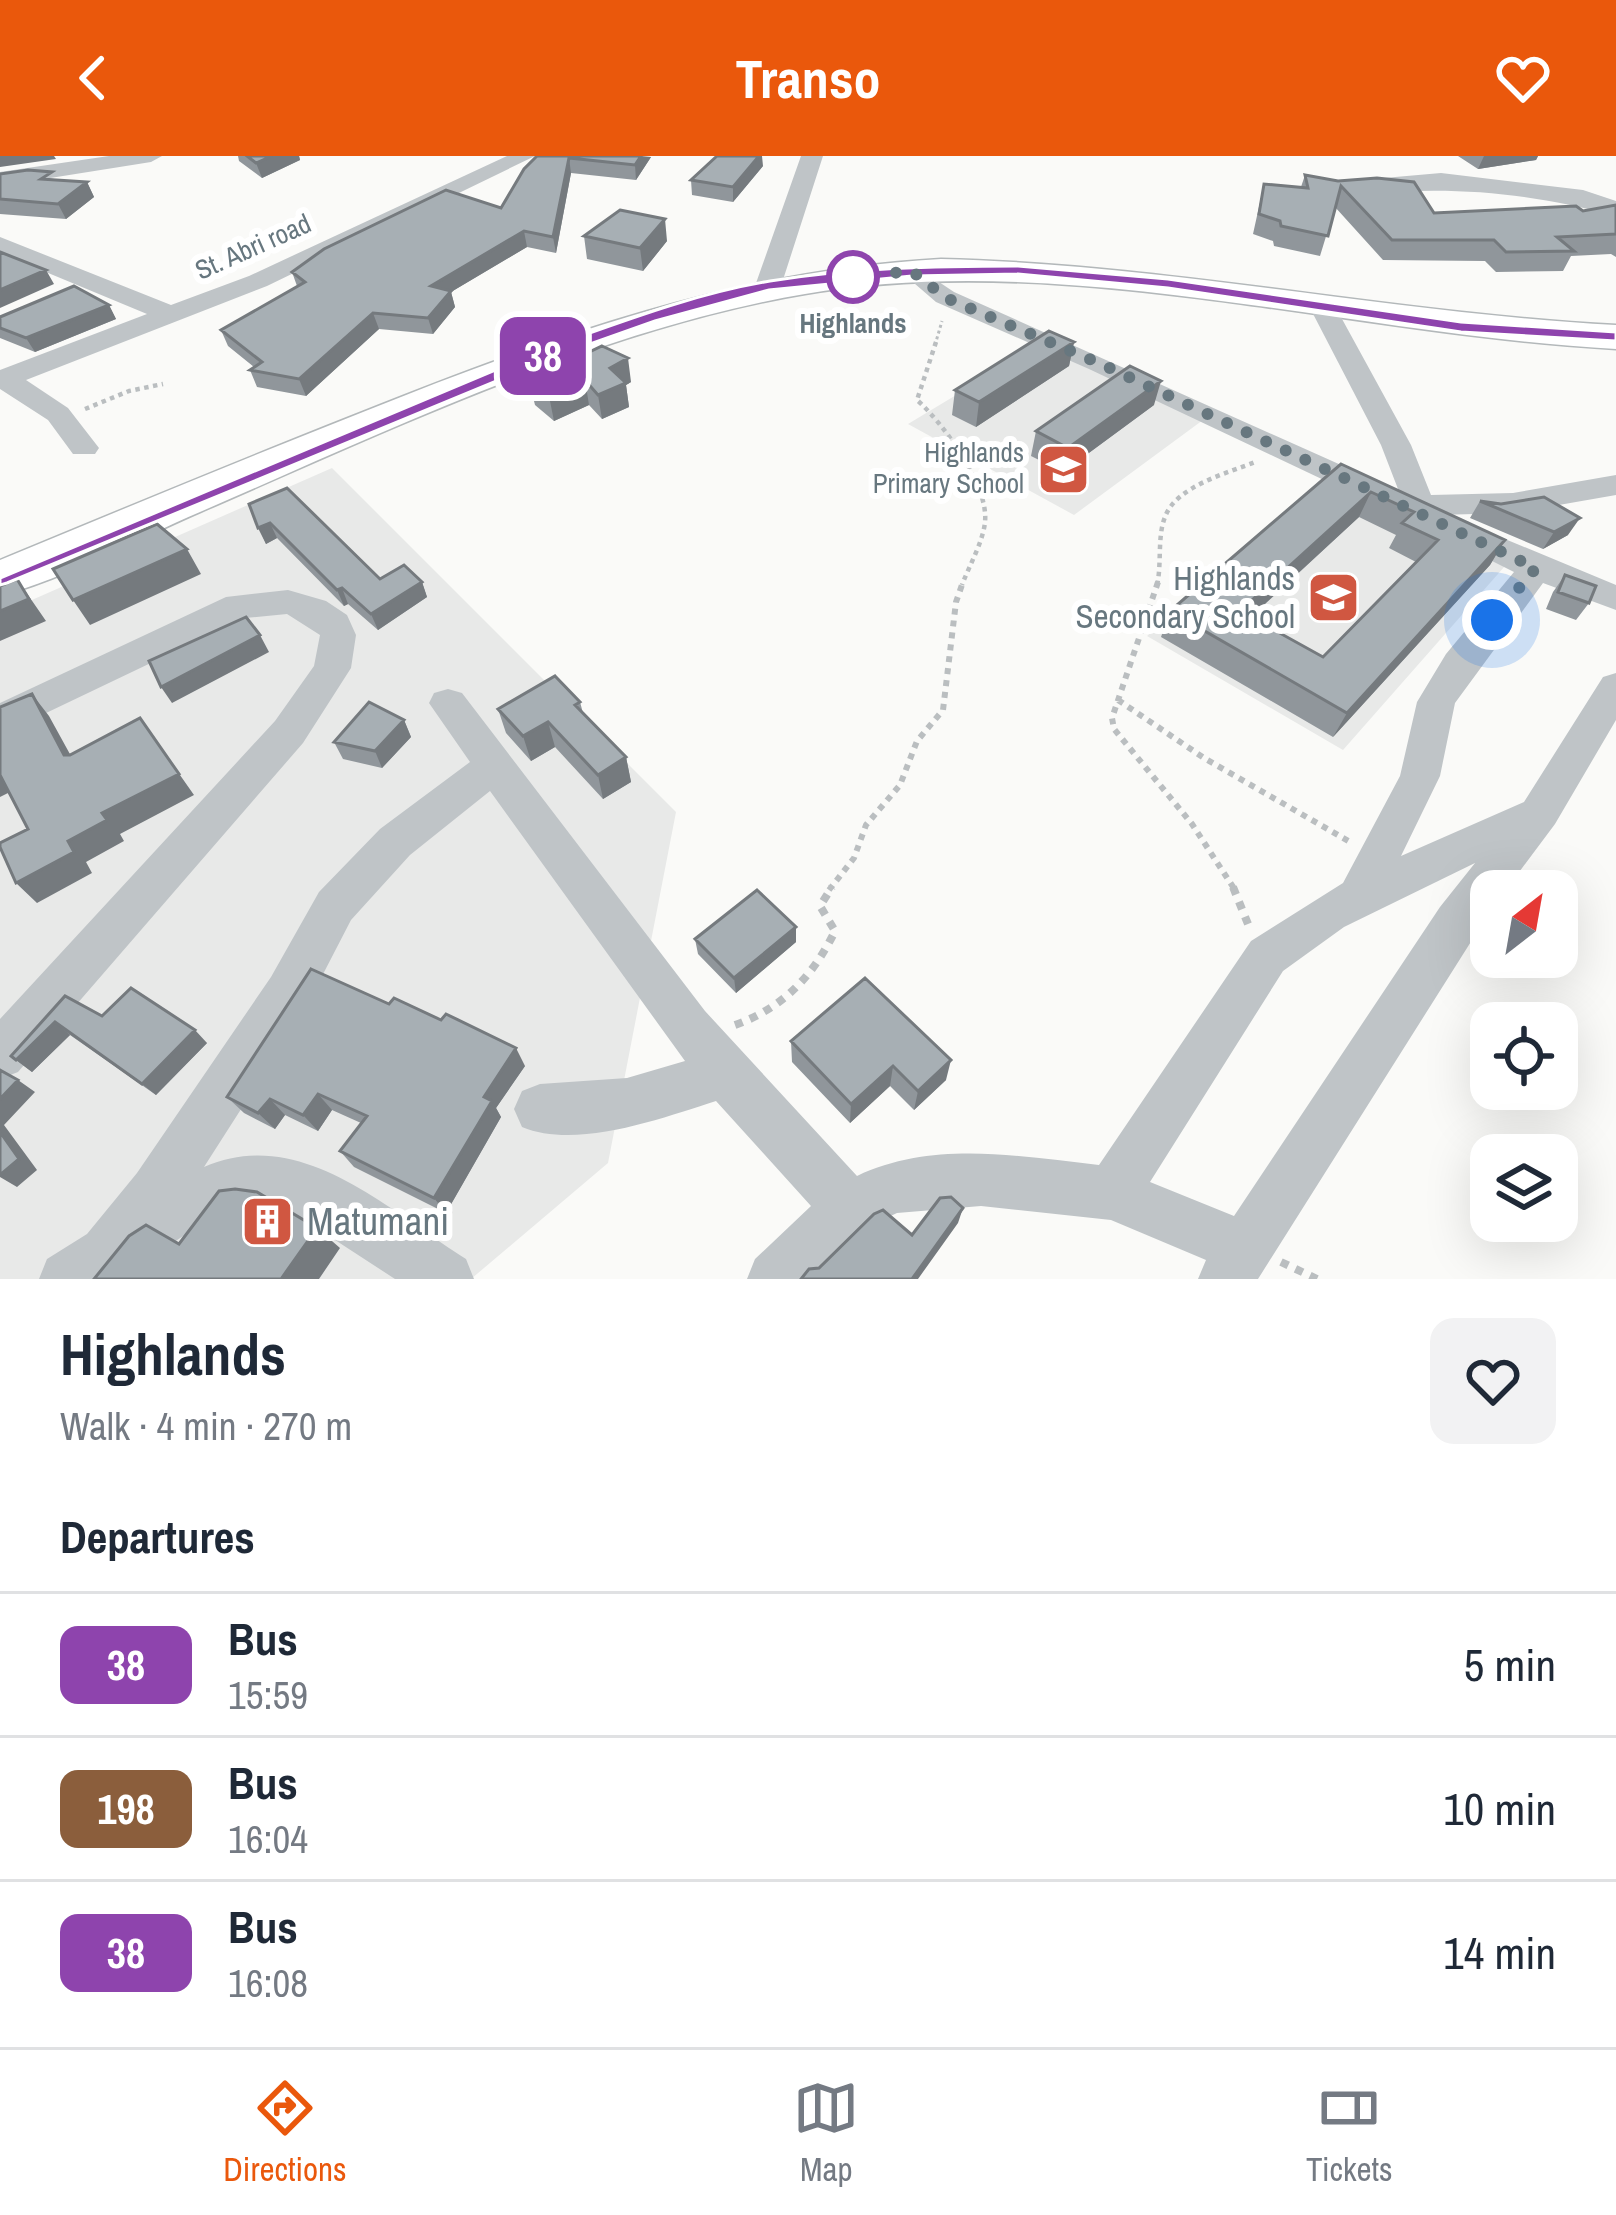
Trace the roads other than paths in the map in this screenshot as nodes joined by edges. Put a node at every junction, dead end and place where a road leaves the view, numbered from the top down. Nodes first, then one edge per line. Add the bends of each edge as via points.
1 (151, 156) edge
2 (524, 156) edge
3 (812, 156) edge
4 (459, 160) dead end
5 (492, 171) junction
6 (0, 178) edge
7 (1331, 189) edge
8 (1616, 209) edge
9 (0, 244) edge
10 (912, 271) junction
11 (94, 280) junction
12 (768, 286) junction
13 (56, 297) edge
14 (1323, 308) junction
15 (172, 314) junction
16 (1616, 337) edge
17 (3, 379) edge
18 (84, 448) dead end
19 (1616, 485) edge
20 (1420, 509) junction
21 (1536, 568) junction
22 (0, 578) edge
23 (1616, 598) edge
24 (448, 704) dead end
25 (1610, 709) edge
26 (0, 720) edge
27 (494, 766) junction
28 (1540, 812) junction
29 (1370, 874) junction
30 (0, 1055) edge
31 (712, 1055) junction
32 (541, 1109) dead end
33 (1112, 1193) junction
34 (850, 1207) junction
35 (1235, 1264) edge
36 (87, 1266) edge
37 (446, 1279) edge
38 (775, 1279) edge

1 - 6 street
2 - 5 street, St. Abri road
3 - 12 street
4 - 5 street
5 - 15 street, St. Abri road
7 - 8 street via 1441,179 1583,197
9 - 11 street
10 - 12 highway
10 - 14 highway via 1101,276
10 - 20 street via 946,298
11 - 13 street
11 - 15 street
12 - 22 highway via 556,351
14 - 16 highway
14 - 20 street via 1396,445
15 - 17 street, St. Abri road
17 - 18 street via 58,414
19 - 20 street
20 - 21 street
21 - 23 street
21 - 29 street via 1436,702 1420,776
24 - 27 street
25 - 28 street
26 - 30 street via 239,606 288,602 324,617 338,634 332,668 289,732
27 - 31 street
27 - 36 street via 395,842 335,906 288,993 156,1192
28 - 29 street via 1462,853
28 - 35 street via 1456,921
29 - 33 street via 1259,968
31 - 32 street via 627,1102
31 - 34 street via 779,1140
33 - 34 street via 981,1179 894,1186
33 - 35 street
34 - 38 street
36 - 37 street via 190,1200 262,1179 298,1184

